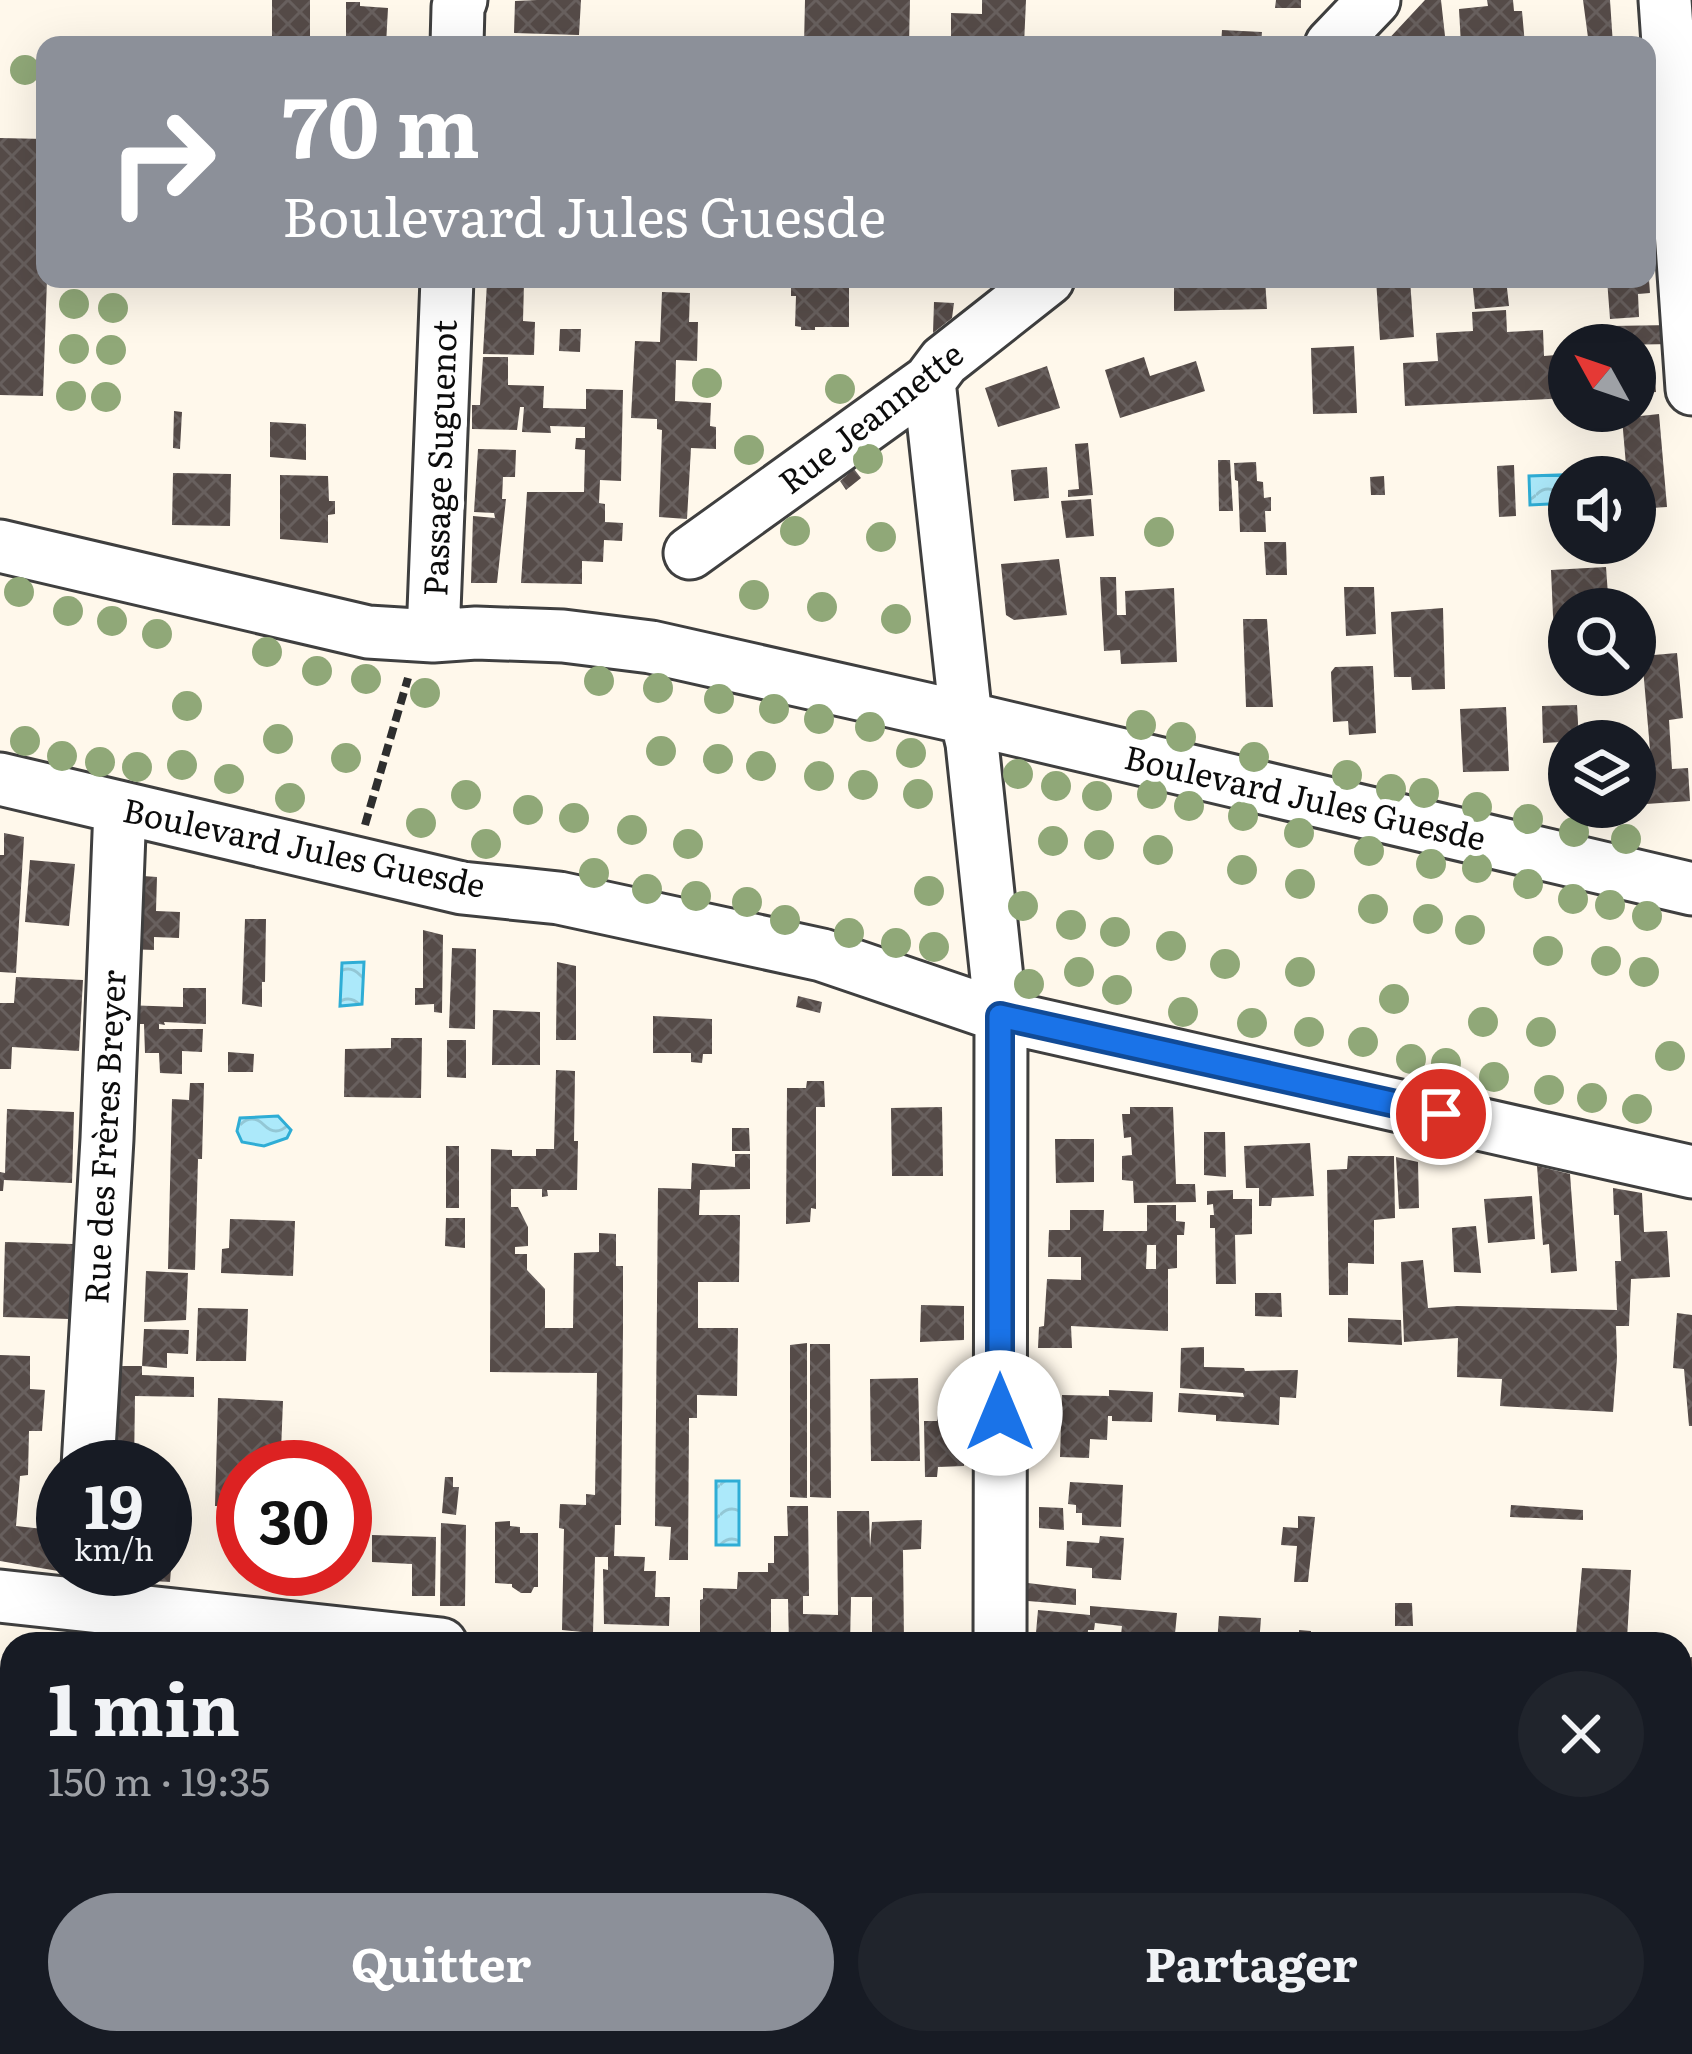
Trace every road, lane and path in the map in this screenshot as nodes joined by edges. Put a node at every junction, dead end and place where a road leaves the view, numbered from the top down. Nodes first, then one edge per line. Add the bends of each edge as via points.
1 (461, 0) edge
2 (1374, 0) edge
3 (1665, 0) edge
4 (457, 36) edge
5 (1340, 36) edge
6 (446, 288) edge
7 (1037, 288) edge
8 (929, 381) junction
9 (1692, 388) edge
10 (0, 546) edge
11 (690, 553) dead end
12 (421, 654) junction
13 (942, 713) junction
14 (0, 779) edge
15 (120, 808) junction
16 (361, 838) dead end
17 (1692, 889) edge
18 (1000, 1016) junction
19 (1692, 1172) edge
20 (90, 1440) edge
21 (36, 1592) edge
22 (0, 1596) edge
23 (138, 1596) edge
24 (365, 1632) edge
25 (1000, 1632) edge

1 - 4 street
2 - 5 street
3 - 9 street
6 - 12 street, Passage Suguenot
7 - 8 street, Rue Jeannette
8 - 11 street, Rue Jeannette
8 - 13 street
10 - 12 street, Boulevard Jules Guesde via 368,632
12 - 13 street, Boulevard Jules Guesde via 476,633 622,642
12 - 16 path
13 - 17 street, Boulevard Jules Guesde
13 - 18 street via 972,743
14 - 15 street, Boulevard Jules Guesde
15 - 18 street, Boulevard Jules Guesde via 462,888 559,898 822,956
15 - 20 street, Rue des Frères Breyer
18 - 19 street, Boulevard Jules Guesde
18 - 25 street
21 - 22 street
23 - 24 street

